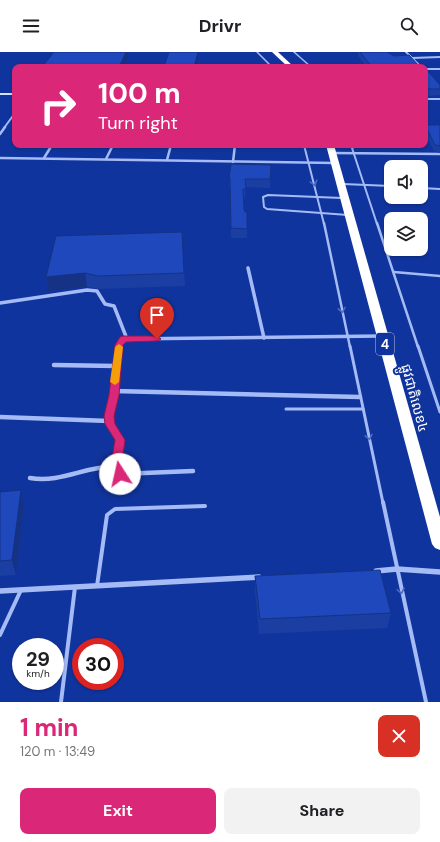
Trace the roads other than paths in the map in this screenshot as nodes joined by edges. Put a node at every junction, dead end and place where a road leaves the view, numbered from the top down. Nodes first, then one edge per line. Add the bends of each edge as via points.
1 (257, 52) edge
2 (275, 52) edge
3 (294, 52) edge
4 (406, 52) edge
5 (412, 58) junction
6 (440, 58) edge
7 (269, 64) edge
8 (288, 64) edge
9 (307, 64) edge
10 (418, 64) edge
11 (428, 69) edge
12 (440, 69) edge
13 (0, 94) edge
14 (12, 94) edge
15 (428, 99) edge
16 (440, 99) edge
17 (12, 117) edge
18 (0, 134) edge
19 (50, 148) edge
20 (112, 148) edge
21 (170, 148) edge
22 (235, 148) edge
23 (305, 148) edge
24 (352, 148) edge
25 (332, 154) edge
26 (354, 154) junction
27 (440, 154) edge
28 (0, 158) edge
29 (44, 158) junction
30 (106, 159) junction
31 (167, 160) junction
32 (233, 162) junction
33 (308, 163) junction
34 (341, 184) junction
35 (365, 185) junction
36 (384, 186) edge
37 (428, 188) edge
38 (440, 189) edge
39 (318, 197) junction
40 (345, 198) junction
41 (321, 214) junction
42 (350, 215) junction
43 (248, 268) dead end
44 (394, 272) junction
45 (440, 276) edge
46 (0, 302) edge
47 (383, 336) junction
48 (347, 337) junction
49 (264, 338) junction
50 (126, 339) junction
51 (54, 365) dead end
52 (116, 366) junction
53 (114, 391) junction
54 (360, 397) junction
55 (286, 409) dead end
56 (363, 409) junction
57 (440, 412) edge
58 (0, 417) edge
59 (109, 421) junction
60 (117, 466) junction
61 (193, 471) dead end
62 (30, 478) dead end
63 (205, 506) dead end
64 (437, 521) edge
65 (440, 544) edge
66 (397, 570) junction
67 (373, 571) edge
68 (440, 572) edge
69 (263, 577) edge
70 (97, 586) junction
71 (75, 587) junction
72 (21, 590) junction
73 (0, 591) edge
74 (0, 635) edge
75 (62, 702) edge
76 (426, 702) edge

1 - 7 lane
2 - 8 highway
3 - 9 lane
4 - 5 street
5 - 6 street
5 - 10 street
11 - 12 street
13 - 14 street
15 - 16 street
17 - 18 street
19 - 29 street
20 - 30 street
21 - 31 street
22 - 32 street
23 - 33 lane
24 - 26 lane
25 - 26 street
25 - 33 street
25 - 34 highway, ផ្លូវជាតិលេខ៤ / 4
26 - 27 street
26 - 35 lane
28 - 29 street
29 - 30 street
30 - 31 street
31 - 32 street
32 - 33 street
33 -> 39 lane
34 - 35 lane
34 - 40 highway, ផ្លូវជាតិលេខ៤ / 4
35 - 36 lane
35 - 44 lane
37 - 38 lane
39 - 40 lane
39 - 41 lane
39 - 41 lane via 263,197 264,207 272,210
40 - 42 highway, ផ្លូវជាតិលេខ៤ / 4
41 - 42 lane
41 -> 48 lane
42 - 47 highway, ផ្លូវជាតិលេខ៤ / 4
43 - 49 street
44 - 45 lane
44 - 57 lane
46 - 50 street via 88,290 98,291 105,304 114,306
47 - 48 street
47 - 64 highway, ផ្លូវជាតិលេខ៤ / 4
48 - 49 street
48 - 54 lane
49 - 50 street
50 - 52 street via 121,341
51 - 52 street
52 - 53 street
53 - 54 street
53 - 59 street
54 - 56 lane
55 - 56 lane
56 -> 66 lane
58 - 59 street
59 - 60 street via 120,440
60 - 61 street via 115,471 120,474
60 - 62 street via 86,470 64,479 46,481
63 - 70 lane via 123,508 110,512 107,515
64 - 65 highway, ផ្លូវជាតិលេខ៤ / 4
66 - 67 street
66 - 68 street
66 -> 76 lane
69 - 70 street
70 - 71 street
71 - 72 street
71 - 75 lane
72 - 73 street
72 - 74 lane

